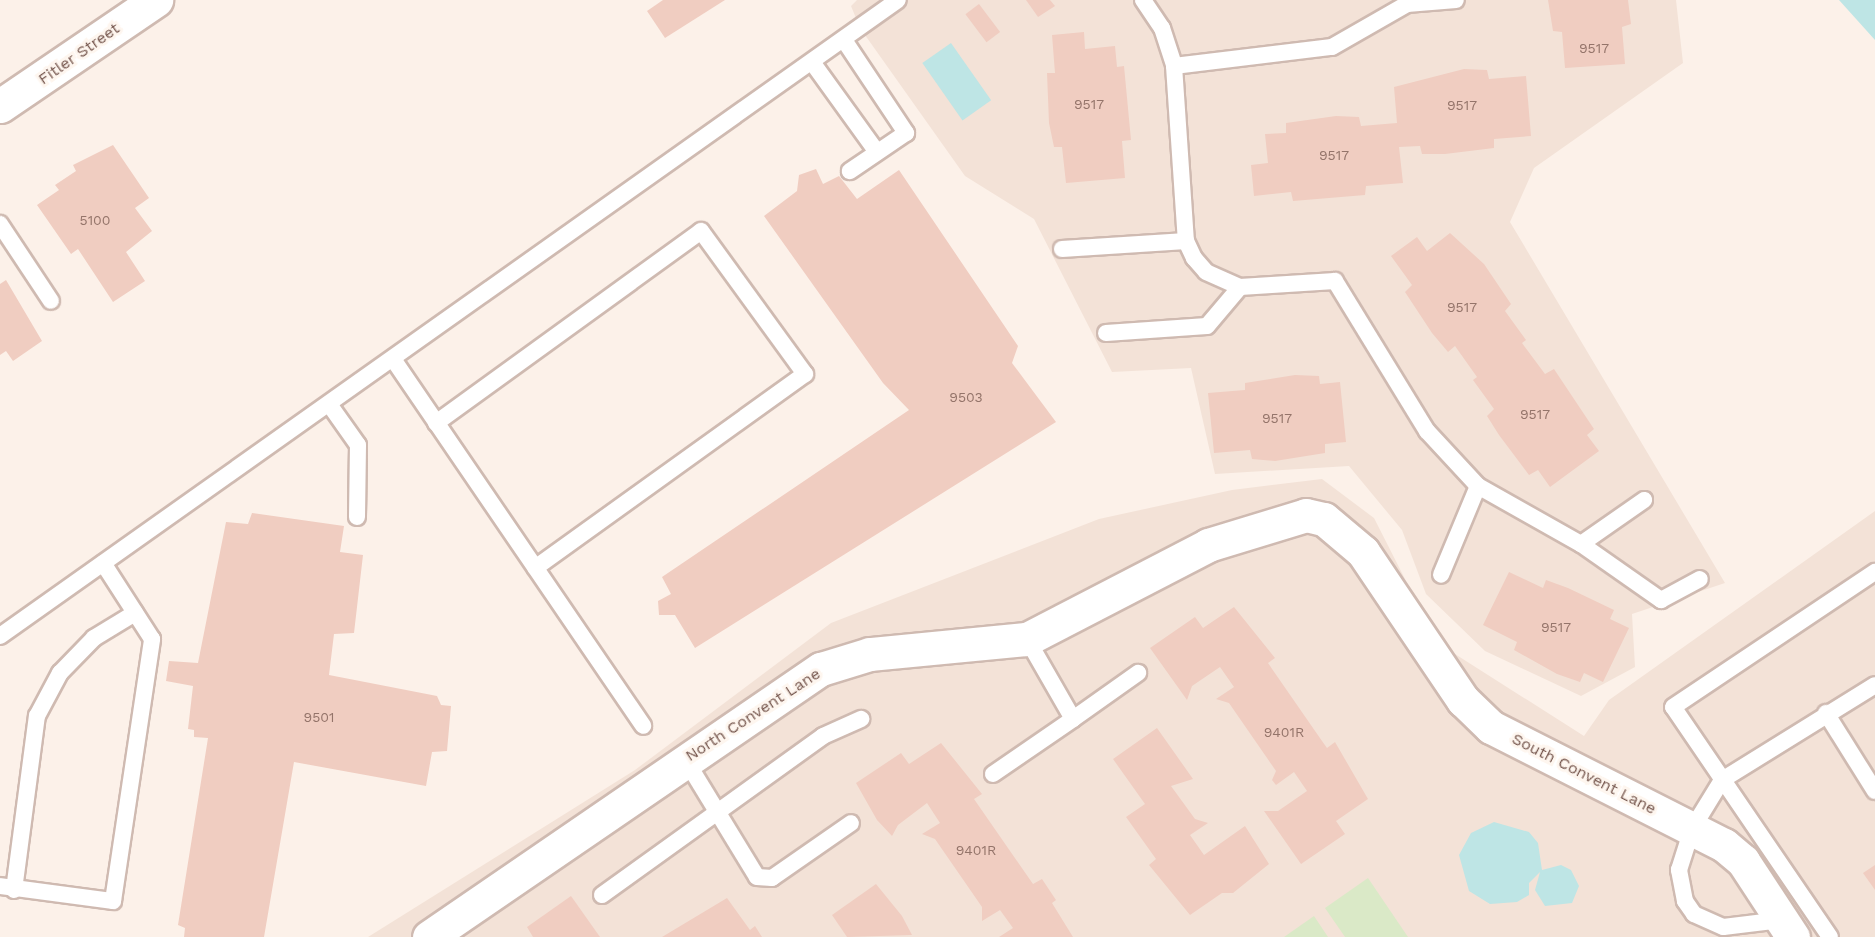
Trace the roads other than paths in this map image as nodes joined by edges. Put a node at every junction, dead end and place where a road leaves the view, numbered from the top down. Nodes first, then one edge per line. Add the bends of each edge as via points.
1 (156, 0) edge
2 (898, 0) edge
3 (1143, 0) edge
4 (1456, 0) edge
5 (844, 40) junction
6 (812, 62) junction
7 (1174, 66) junction
8 (0, 106) edge
9 (877, 152) junction
10 (850, 171) dead end
11 (0, 224) edge
12 (1186, 241) junction
13 (1062, 249) dead end
14 (1240, 286) junction
15 (51, 301) dead end
16 (1106, 333) dead end
17 (393, 359) junction
18 (329, 404) junction
19 (436, 423) junction
20 (1478, 486) junction
21 (1644, 500) dead end
22 (357, 517) dead end
23 (1247, 530) joint
24 (1581, 544) junction
25 (103, 564) junction
26 (535, 568) junction
27 (1875, 572) edge
28 (1441, 574) dead end
29 (1700, 579) dead end
30 (135, 613) junction
31 (0, 636) edge
32 (1027, 639) junction
33 (1138, 673) dead end
34 (1875, 685) edge
35 (1826, 713) junction
36 (861, 719) dead end
37 (1073, 719) junction
38 (643, 726) dead end
39 (685, 759) junction
40 (993, 774) dead end
41 (1722, 780) junction
42 (1875, 791) edge
43 (718, 811) junction
44 (851, 823) dead end
45 (1692, 829) junction
46 (7, 888) edge
47 (602, 895) dead end
48 (1787, 928) edge
49 (429, 937) edge
50 (1830, 937) edge

1 - 8 street, Fitler Street
2 - 5 lane
3 - 7 lane via 1162,28
4 - 7 lane via 1407,4 1332,47
5 - 6 lane
5 - 9 lane via 906,133
6 - 9 lane
6 - 17 lane
7 - 12 lane
9 - 10 lane
11 - 15 lane
12 - 13 lane
12 - 14 lane via 1206,272
14 - 16 lane via 1207,326
14 - 20 lane via 1335,281 1427,431
17 - 18 lane
17 - 19 lane
18 - 22 lane via 358,445
18 - 25 lane
19 - 26 lane
19 - 26 lane via 701,231 804,374
20 - 24 lane
20 - 28 lane
21 - 24 lane
23 - 32 street, North Convent Lane
23 - 45 street, South Convent Lane via 1305,515 1344,533 1363,552 1463,700 1491,727
24 - 29 lane via 1662,600
25 - 30 lane
25 - 31 lane
26 - 38 lane
27 - 41 lane via 1673,707
30 - 46 lane via 94,638 60,673 37,716
30 - 46 lane via 152,639 114,901
32 - 37 lane
32 - 39 street, North Convent Lane via 842,660 785,691
33 - 37 lane
34 - 35 lane
35 - 41 lane
35 - 42 lane
36 - 43 lane via 823,736
37 - 40 lane
39 - 43 lane
39 - 49 street, North Convent Lane
41 - 45 lane
41 - 50 lane
43 - 44 lane via 757,877 772,878
43 - 47 lane
45 - 48 street, South Convent Lane via 1743,861
45 - 48 lane via 1679,870 1684,901 1694,914 1724,927

